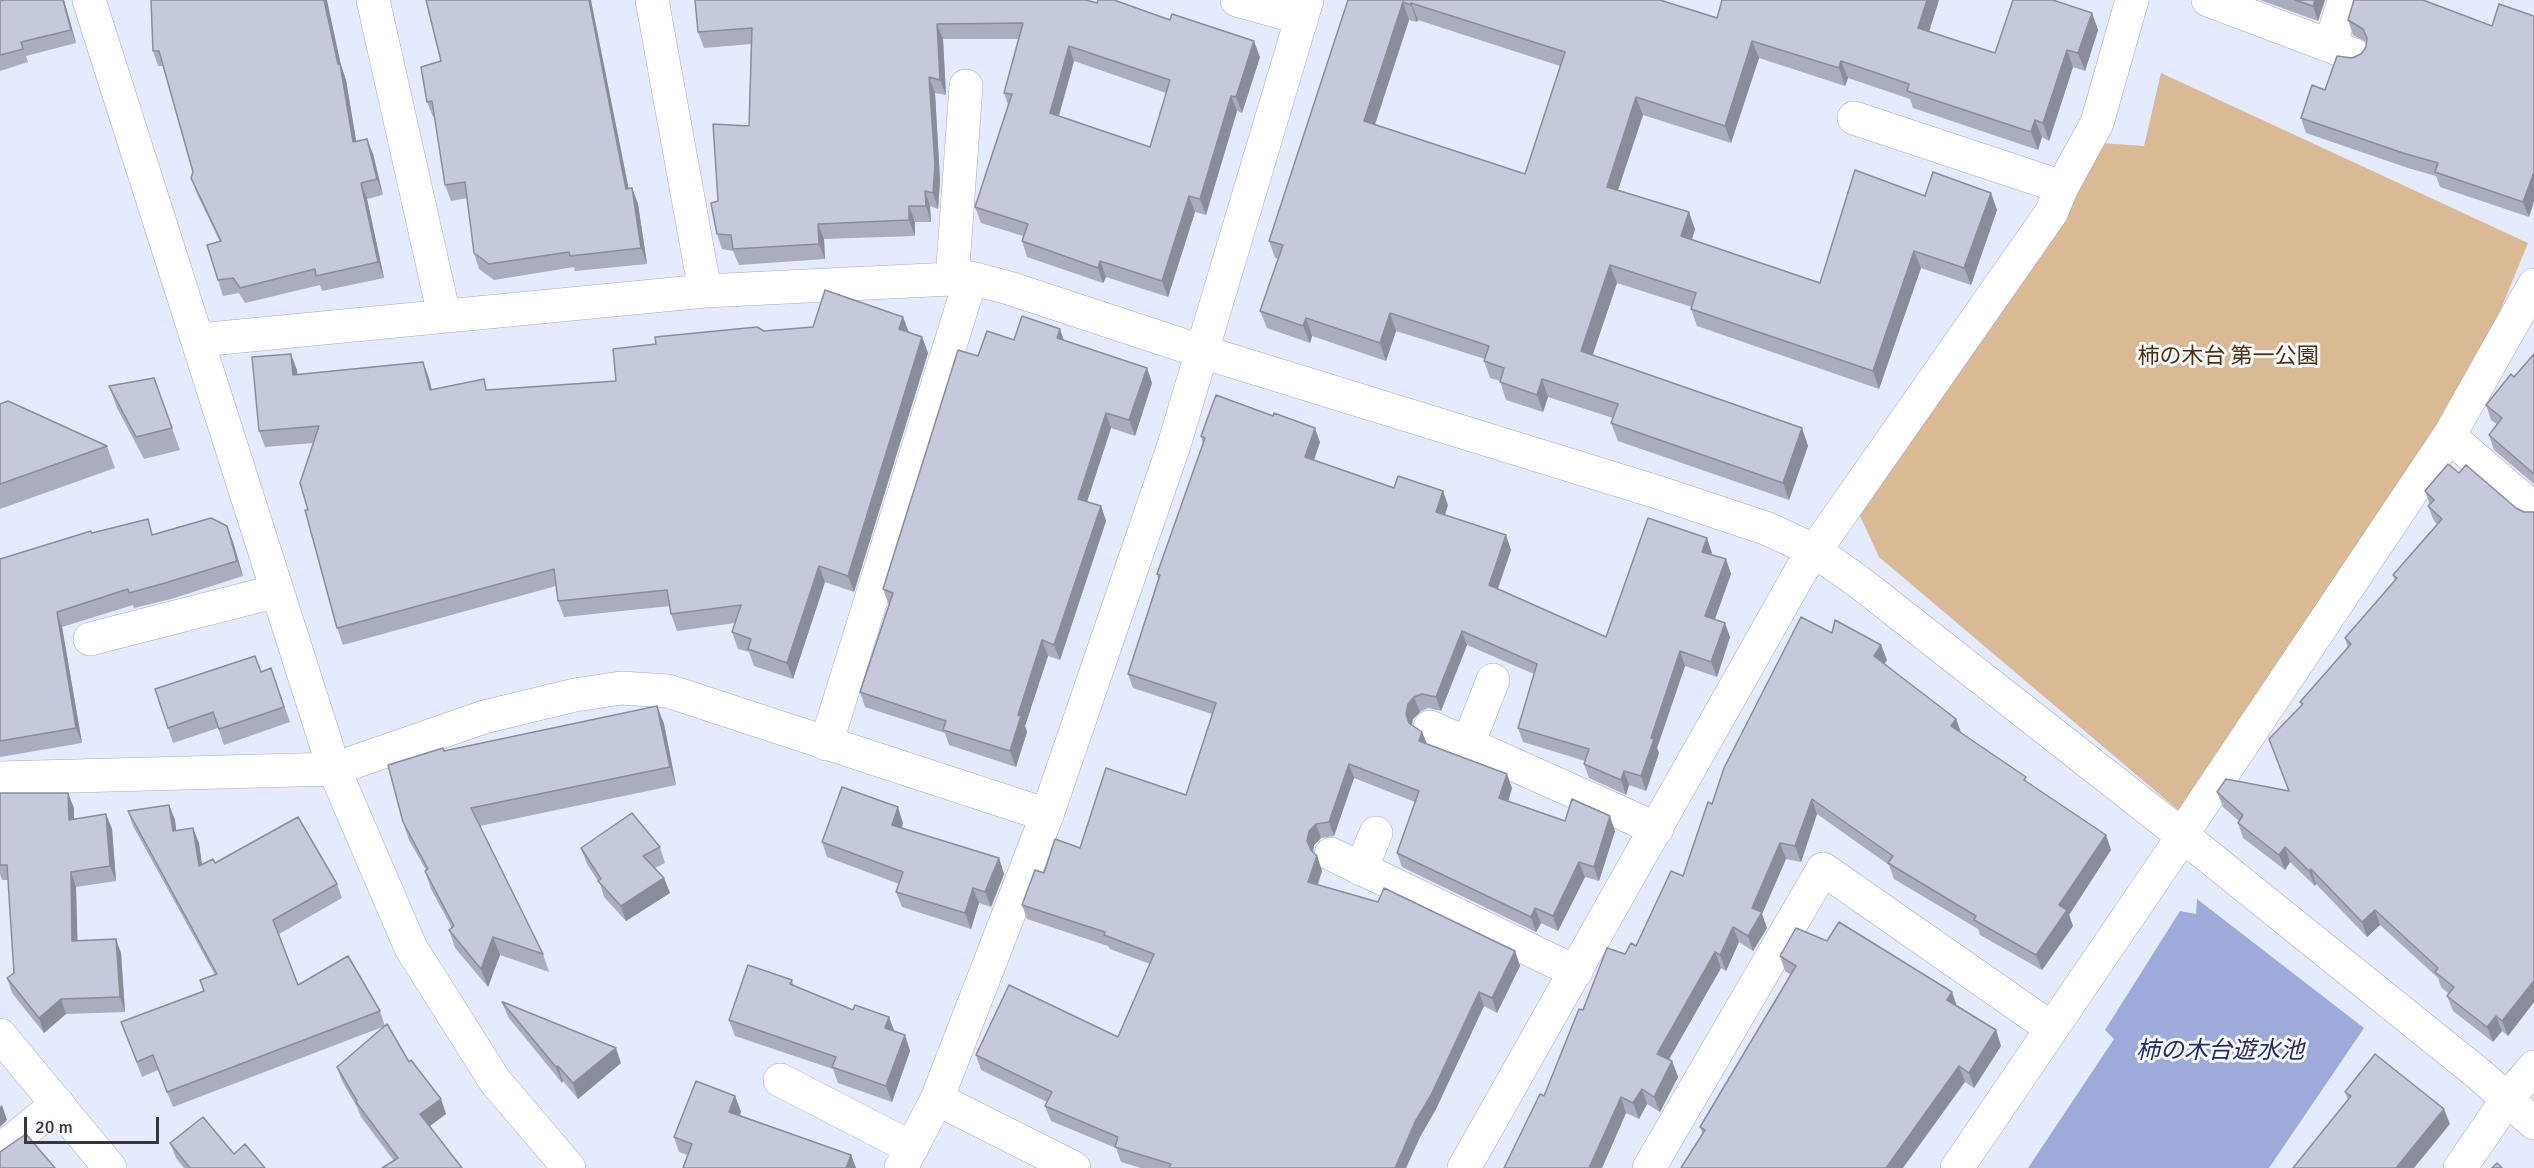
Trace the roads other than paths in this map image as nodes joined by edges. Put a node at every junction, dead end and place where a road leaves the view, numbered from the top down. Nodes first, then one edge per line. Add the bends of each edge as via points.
1 (89, 0) edge
2 (373, 0) edge
3 (652, 0) edge
4 (1236, 0) edge
5 (2132, 0) edge
6 (2208, 0) edge
7 (2343, 5) dead end
8 (1305, 9) edge
9 (966, 86) dead end
10 (1854, 118) dead end
11 (2062, 187) junction
12 (962, 279) junction
13 (2534, 285) edge
14 (705, 291) junction
15 (444, 315) junction
16 (199, 340) junction
17 (1203, 352) junction
18 (2449, 436) junction
19 (2534, 509) edge
20 (1815, 551) junction
21 (277, 591) junction
22 (90, 639) dead end
23 (1493, 680) dead end
24 (1430, 727) dead end
25 (826, 744) junction
26 (1468, 744) junction
27 (334, 769) junction
28 (0, 778) edge
29 (1047, 815) junction
30 (1657, 829) junction
31 (1376, 833) dead end
32 (2183, 836) junction
33 (1331, 854) dead end
34 (1361, 869) junction
35 (1576, 972) junction
36 (2051, 1028) junction
37 (0, 1035) edge
38 (2534, 1067) edge
39 (780, 1080) dead end
40 (2508, 1098) junction
41 (937, 1099) junction
42 (58, 1104) junction
43 (2534, 1123) edge
44 (0, 1150) edge
45 (906, 1158) edge
46 (110, 1168) edge
47 (569, 1168) edge
48 (1074, 1168) edge
49 (1464, 1168) edge
50 (1648, 1168) edge
51 (1958, 1168) edge
52 (2460, 1168) edge

1 - 16 street
2 - 15 street
3 - 14 street
4 - 8 street
5 - 11 street via 2097,123
6 - 7 street via 2342,50
8 - 17 street
9 - 12 street
10 - 11 street
11 - 20 street via 2051,213
12 - 14 street
12 - 17 street via 1009,288
12 - 25 street
13 - 18 street
14 - 15 street
15 - 16 street
16 - 21 street
17 - 20 street via 1656,492 1768,529
17 - 29 street
18 - 19 street
18 - 32 street
20 - 30 street
20 - 32 street
21 - 22 street
21 - 27 street
23 - 26 street
24 - 26 street
25 - 27 street via 668,691 621,688 484,717
25 - 29 street
26 - 30 street
27 - 28 street
27 - 47 street via 411,948 495,1081
29 - 41 street
30 - 35 street
31 - 34 street
32 - 36 street
32 - 40 street
33 - 34 street
34 - 35 street
35 - 49 street
36 - 50 street via 1823,869
36 - 51 street
37 - 42 street
38 - 40 street
39 - 45 street
40 - 43 street
40 - 52 street
41 - 45 street
41 - 48 street
42 - 44 street
42 - 46 street

